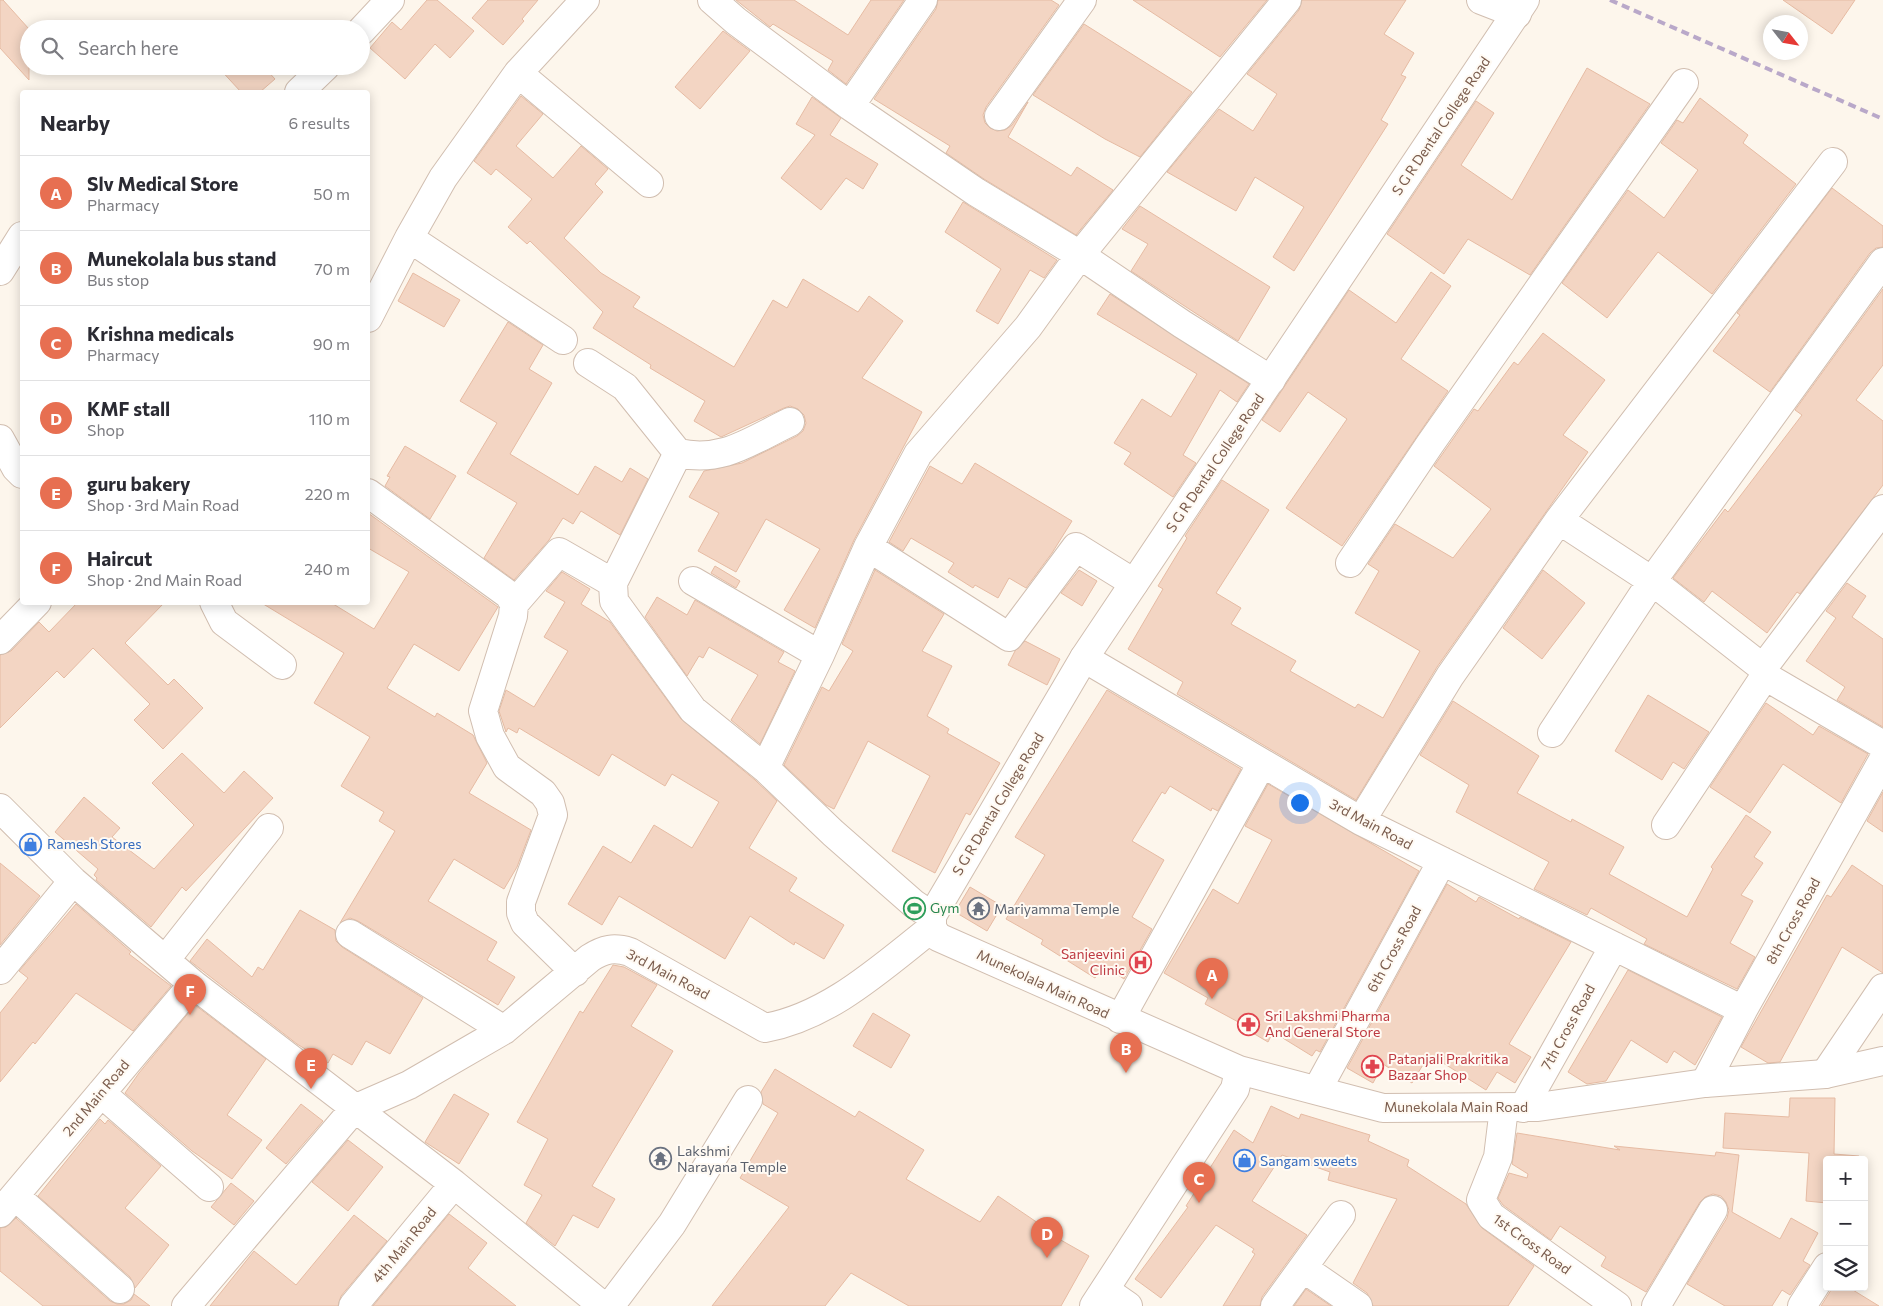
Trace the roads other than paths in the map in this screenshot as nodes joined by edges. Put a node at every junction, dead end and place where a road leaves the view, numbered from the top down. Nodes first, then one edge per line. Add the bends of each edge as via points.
1 (390, 0) edge
2 (585, 0) edge
3 (712, 0) edge
4 (923, 0) edge
5 (1082, 0) edge
6 (1287, 0) edge
7 (1481, 0) edge
8 (1521, 7) edge
9 (370, 21) edge
10 (518, 73) junction
11 (317, 75) edge
12 (1684, 83) dead end
13 (301, 90) edge
14 (850, 106) junction
15 (999, 116) dead end
16 (1834, 162) dead end
17 (649, 183) dead end
18 (409, 238) junction
19 (20, 239) edge
20 (1080, 256) junction
21 (1883, 262) edge
22 (0, 271) edge
23 (370, 314) edge
24 (563, 340) dead end
25 (588, 363) dead end
26 (1270, 380) junction
27 (790, 422) dead end
28 (0, 439) edge
29 (678, 453) junction
30 (20, 472) edge
31 (370, 494) edge
32 (1883, 509) edge
33 (1559, 520) junction
34 (868, 547) junction
35 (1350, 564) dead end
36 (1652, 580) junction
37 (692, 581) dead end
38 (612, 583) junction
39 (1134, 583) junction
40 (514, 604) junction
41 (34, 605) edge
42 (216, 605) edge
43 (0, 640) edge
44 (820, 655) junction
45 (1084, 658) junction
46 (282, 665) dead end
47 (1764, 672) junction
48 (1552, 733) dead end
49 (1883, 745) edge
50 (1883, 760) edge
51 (1262, 763) junction
52 (765, 768) junction
53 (0, 808) edge
54 (1361, 821) junction
55 (1666, 825) dead end
56 (269, 828) dead end
57 (1442, 861) junction
58 (74, 881) junction
59 (934, 927) junction
60 (350, 934) dead end
61 (1614, 946) junction
62 (166, 959) junction
63 (0, 970) edge
64 (574, 972) junction
65 (192, 984) junction
66 (1883, 988) edge
67 (1743, 1010) junction
68 (1120, 1019) junction
69 (504, 1030) junction
70 (1883, 1061) edge
71 (1239, 1070) junction
72 (1825, 1074) junction
73 (1705, 1083) junction
74 (1317, 1090) junction
75 (101, 1093) junction
76 (748, 1100) dead end
77 (1514, 1108) junction
78 (354, 1109) junction
79 (454, 1184) junction
80 (209, 1187) dead end
81 (7, 1204) edge
82 (1713, 1210) dead end
83 (1341, 1215) dead end
84 (1303, 1268) junction
85 (1823, 1273) edge
86 (120, 1289) dead end
87 (1100, 1298) edge
88 (186, 1306) edge
89 (354, 1306) edge
90 (603, 1306) edge
91 (610, 1306) edge
92 (1128, 1306) edge
93 (1275, 1306) edge
94 (1358, 1306) edge
95 (1617, 1306) edge
96 (1656, 1306) edge
97 (1802, 1306) edge

1 - 9 street
2 - 10 street
3 - 14 street
4 - 14 street
5 - 15 street
6 - 20 street
7 - 8 street
8 - 26 street, S G R Dental College Road
10 - 17 street
10 - 18 street via 443,178
11 - 13 street
12 - 35 street via 1430,444
14 - 20 street via 976,192
16 - 33 street
18 - 23 street
18 - 24 street
19 - 22 street
20 - 26 street
20 - 34 street via 1028,327 918,454
21 - 36 street
25 - 29 street via 625,387
26 - 39 street, S G R Dental College Road
27 - 29 street via 722,454 698,458
28 - 30 street
29 - 38 street
31 - 40 street via 509,595
32 - 47 street
33 - 36 street
33 - 54 street via 1450,676
34 - 39 street via 1009,637 1076,547
34 - 44 street
36 - 47 street
36 - 48 street
37 - 44 street
38 - 40 street via 559,552
38 - 52 street, Munekolala Main Road via 614,601 693,710
39 - 45 street, S G R Dental College Road
40 - 64 street via 483,711 490,736 507,766 550,802 553,815 521,902 521,913 525,924
41 - 43 street
42 - 46 street via 224,622
44 - 52 street
45 - 51 street, 3rd Main Road
45 - 59 street, S G R Dental College Road
47 - 49 street
47 - 55 street
50 - 67 street, 8th Cross Road
51 - 54 street, 3rd Main Road
51 - 68 street
52 - 59 street, Munekolala Main Road via 914,904
53 - 58 street
54 - 57 street, 3rd Main Road
56 - 62 street
57 - 61 street, 3rd Main Road
57 - 74 street, 6th Cross Road
58 - 62 street
58 - 63 street
59 - 64 street, 3rd Main Road via 825,1006 787,1024 765,1028 618,948 602,950
59 - 68 street, Munekolala Main Road
60 - 69 street
61 - 67 street, 3rd Main Road
61 - 77 street, 7th Cross Road
62 - 65 street
64 - 69 street, 3rd Main Road
65 - 75 street, 2nd Main Road
65 - 78 street
66 - 72 street
67 - 73 street, 8th Cross Road
68 - 71 street, Munekolala Main Road
69 - 78 street, 3rd Main Road via 409,1085
70 - 72 street, Munekolala Main Road
71 - 74 street, Munekolala Main Road
71 - 87 street via 1236,1089
72 - 73 street, Munekolala Main Road
73 - 77 street, Munekolala Main Road
74 - 77 street, Munekolala Main Road via 1383,1108
75 - 80 street
75 - 81 street, 2nd Main Road
76 - 91 street via 672,1224
77 - 95 street, 1st Cross Road via 1481,1200 1491,1216
78 - 79 street
78 - 88 street
79 - 89 street, 4th Main Road
79 - 90 street
81 - 86 street
82 - 96 street
83 - 84 street
84 - 93 street
84 - 94 street
85 - 97 street
87 - 92 street

